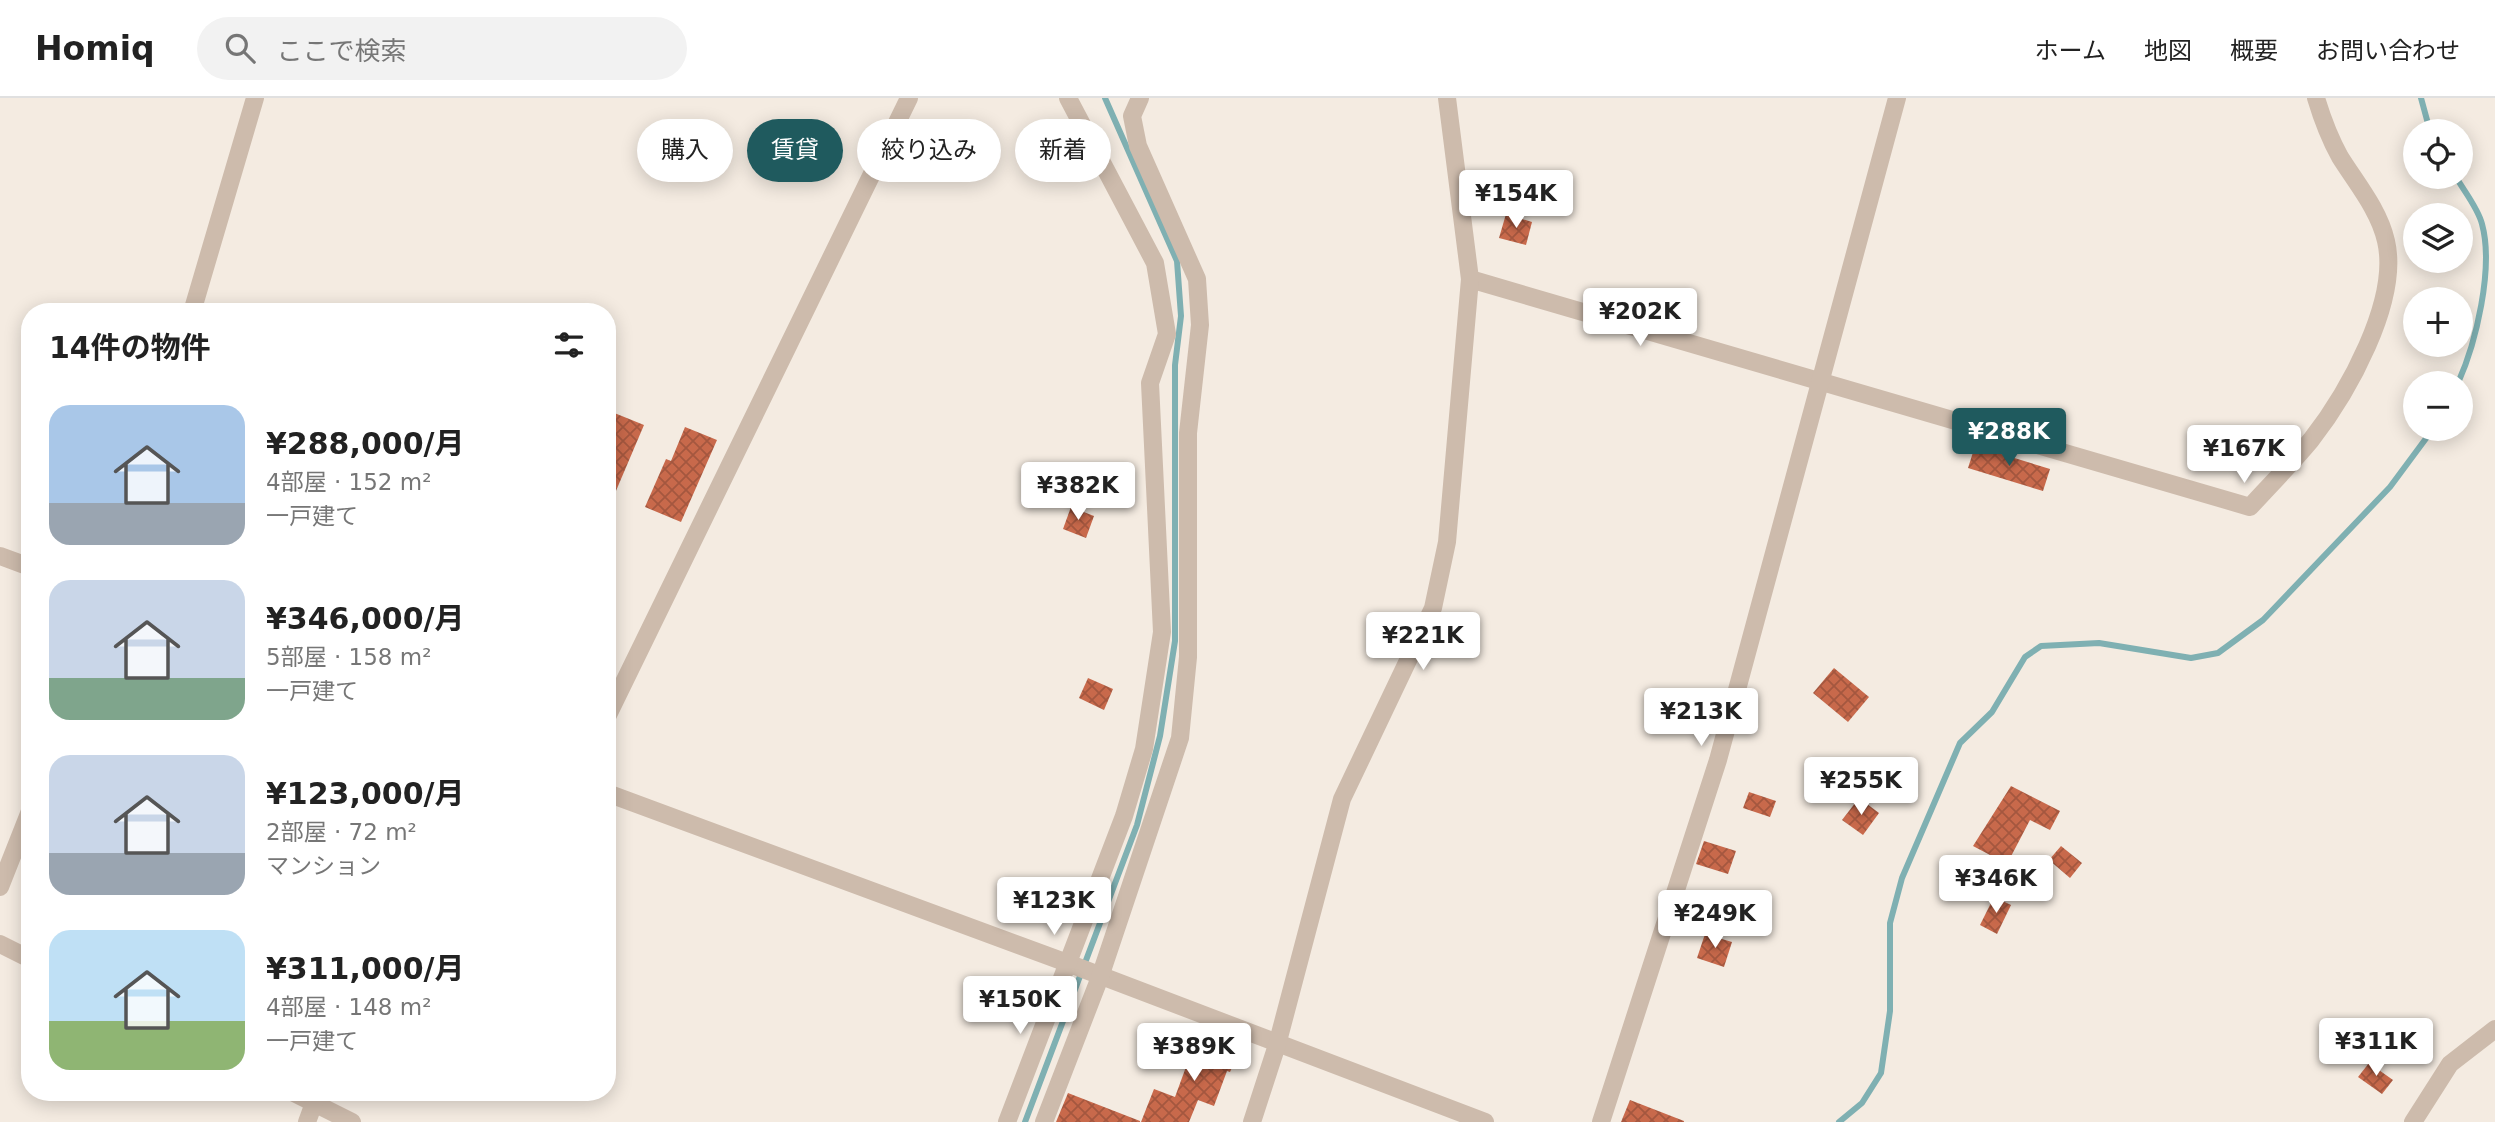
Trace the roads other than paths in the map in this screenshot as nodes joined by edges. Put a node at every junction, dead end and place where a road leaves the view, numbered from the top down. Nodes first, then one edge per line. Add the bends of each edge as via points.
1 (255, 98) edge
2 (909, 98) edge
3 (1068, 98) edge
4 (1140, 98) edge
5 (1447, 98) edge
6 (1897, 98) edge
7 (2316, 98) edge
8 (1470, 279) junction
9 (195, 303) edge
10 (1820, 379) junction
11 (0, 556) edge
12 (21, 564) edge
13 (616, 699) edge
14 (616, 796) edge
15 (21, 834) edge
16 (0, 887) edge
17 (0, 944) edge
18 (21, 954) edge
19 (1070, 964) junction
20 (1100, 978) junction
21 (2495, 1029) edge
22 (1277, 1045) junction
23 (315, 1101) edge
24 (320, 1101) edge
25 (307, 1122) edge
26 (352, 1122) edge
27 (1007, 1122) edge
28 (1044, 1122) edge
29 (1252, 1122) edge
30 (1485, 1122) edge
31 (1601, 1122) edge
32 (2413, 1122) edge

1 - 9 street
2 - 13 street
3 - 19 street via 1155,263 1167,334 1150,383 1162,632 1143,749 1125,816
4 - 20 street via 1132,116 1138,146 1197,279 1200,325 1188,433 1188,657 1180,738
5 - 8 street
6 - 10 street
7 - 10 street via 2339,155 2369,200 2386,242 2386,290 2371,335 2341,397 2310,441 2249,507
8 - 10 street
8 - 22 street via 1448,529 1433,608 1342,799
10 - 31 street via 1718,760
11 - 12 street
14 - 19 street
15 - 16 street
17 - 18 street
19 - 20 street
19 - 27 street
20 - 22 street
20 - 28 street
21 - 32 street via 2450,1064
22 - 29 street
22 - 30 street
23 - 25 street
24 - 26 street

